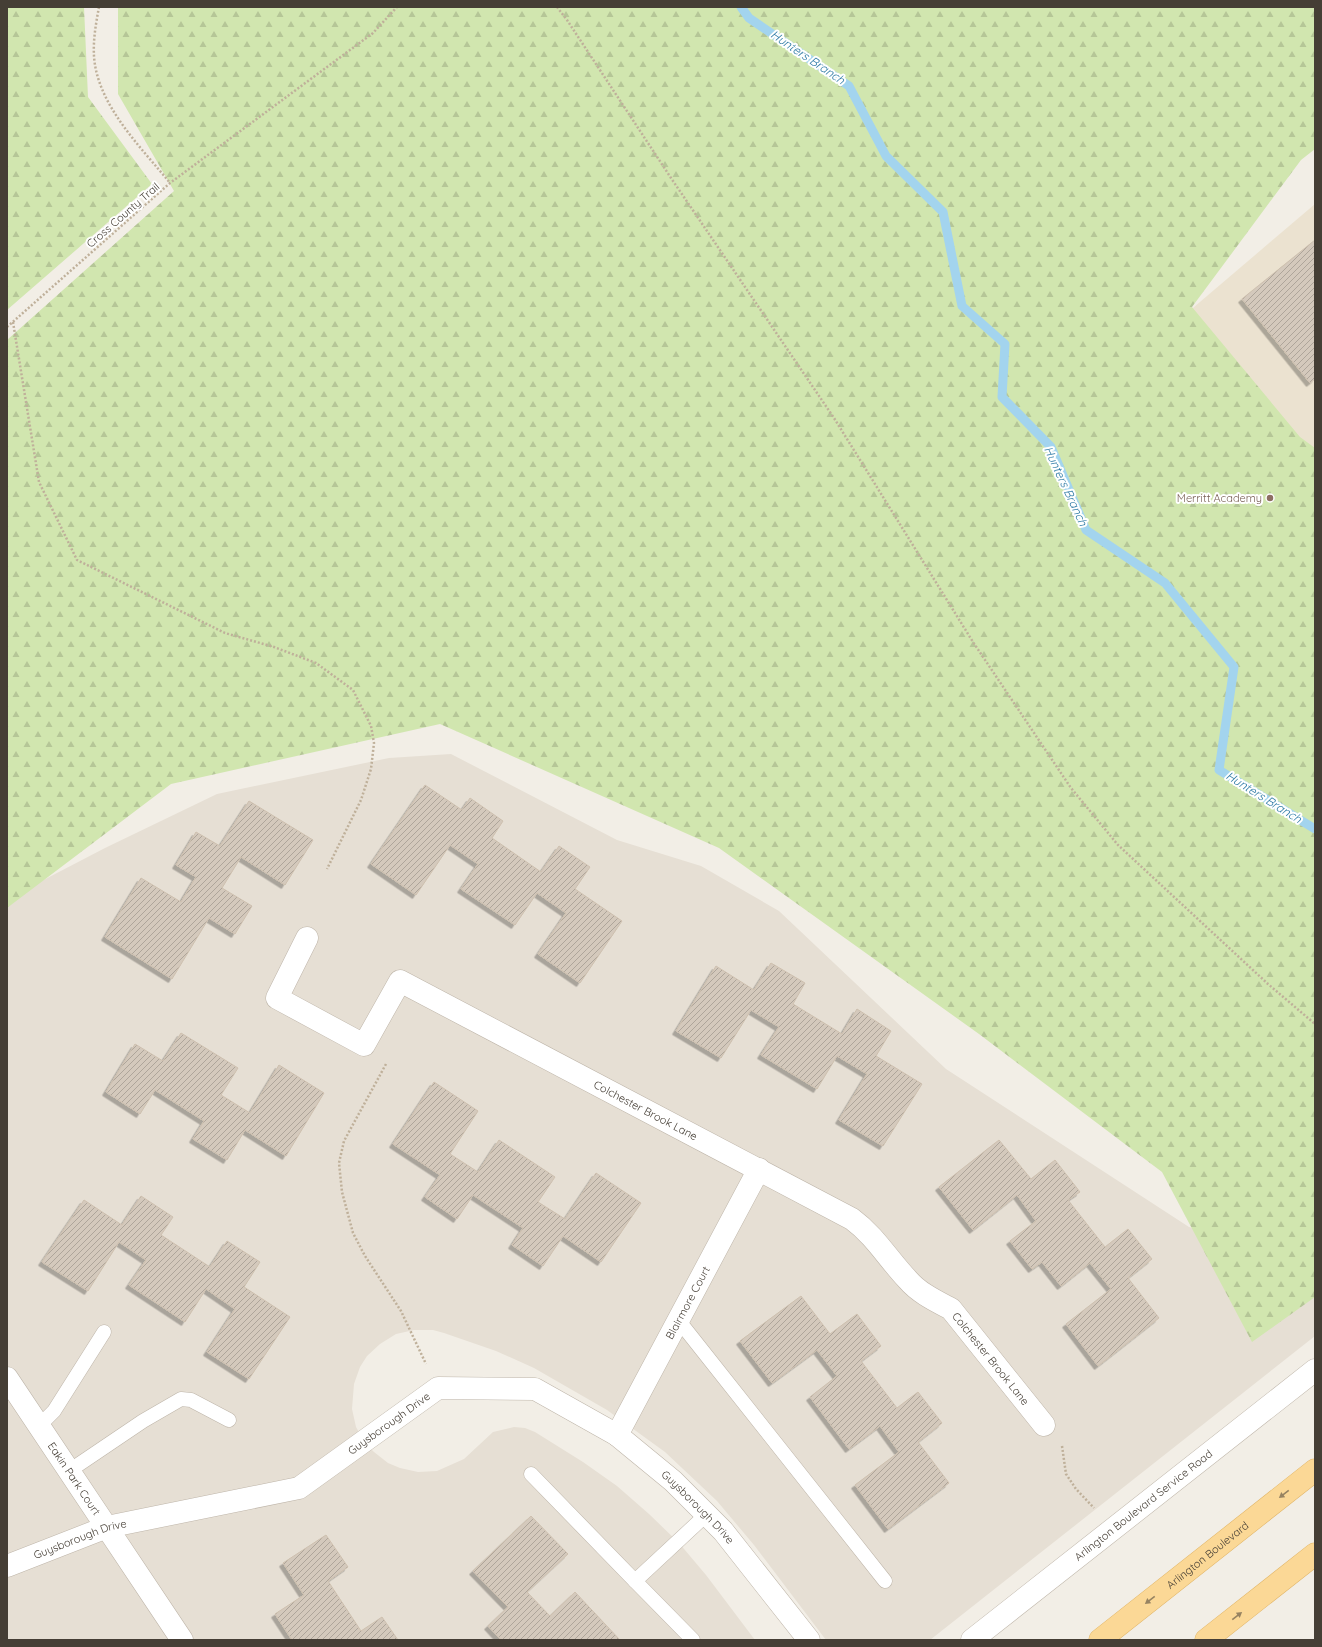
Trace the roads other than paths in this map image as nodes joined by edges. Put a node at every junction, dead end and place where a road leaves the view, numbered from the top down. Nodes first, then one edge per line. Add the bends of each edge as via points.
1 (307, 938) dead end
2 (759, 1169) junction
3 (679, 1321) junction
4 (104, 1332) dead end
5 (1315, 1370) edge
6 (7, 1378) edge
7 (229, 1420) dead end
8 (1044, 1425) road end
9 (39, 1426) junction
10 (617, 1435) junction
11 (1315, 1470) edge
12 (69, 1471) junction
13 (531, 1474) dead end
14 (706, 1515) junction
15 (107, 1527) junction
16 (1315, 1554) edge
17 (7, 1566) edge
18 (635, 1580) junction
19 (885, 1581) dead end
20 (182, 1640) edge
21 (693, 1640) edge
22 (809, 1640) edge
23 (972, 1640) edge
24 (1100, 1640) edge
25 (1206, 1640) edge

1 - 2 street, Colchester Brook Lane via 277,998 364,1045 400,981
2 - 3 street, Blairmore Court
2 - 8 street, Colchester Brook Lane via 852,1219 865,1229 908,1281 951,1310
3 - 10 street, Blairmore Court
3 - 19 lane
4 - 9 lane via 54,1411
5 - 23 street, Arlington Boulevard Service Road
6 - 9 street, Eakin Park Court
7 - 12 lane via 191,1400 181,1399 143,1421
9 - 12 street, Eakin Park Court
10 - 14 street, Guysborough Drive via 673,1481
10 - 15 street, Guysborough Drive via 535,1390 438,1388 299,1488
11 -> 24 main road, Arlington Boulevard
12 - 15 street, Eakin Park Court
13 - 18 lane
14 - 18 lane
14 - 22 street, Guysborough Drive via 723,1531
15 - 17 street, Guysborough Drive
15 - 20 street, Eakin Park Court
25 -> 16 main road
18 - 21 lane

